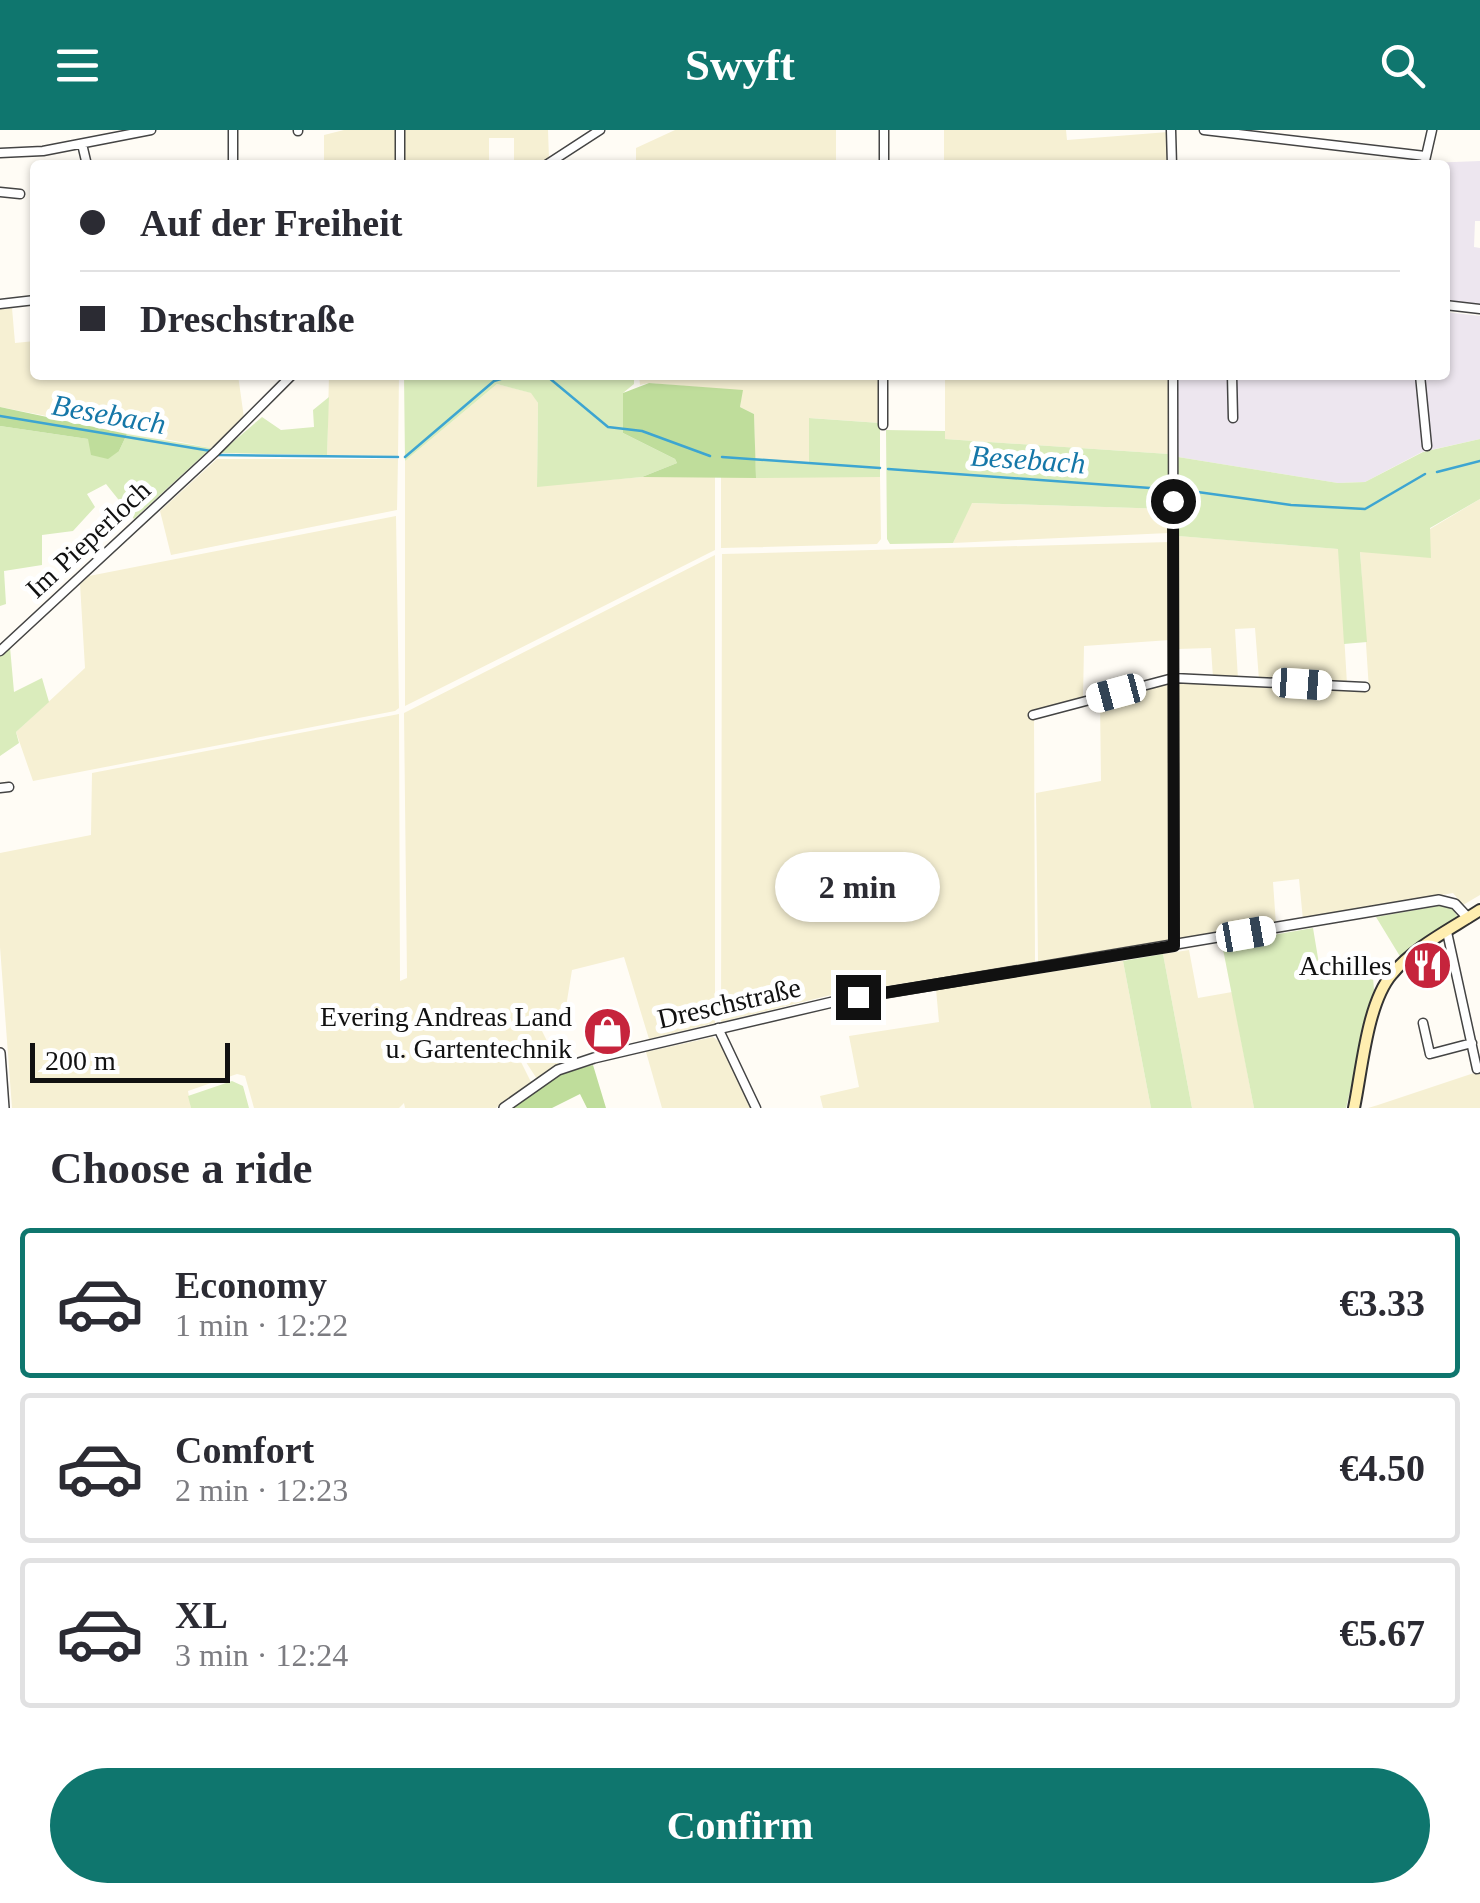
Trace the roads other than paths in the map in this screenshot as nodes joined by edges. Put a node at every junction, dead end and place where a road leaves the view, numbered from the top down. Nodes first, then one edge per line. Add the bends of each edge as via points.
1 (151, 130) edge
2 (233, 130) edge
3 (400, 130) edge
4 (600, 130) edge
5 (884, 130) edge
6 (1171, 130) edge
7 (1204, 130) edge
8 (1314, 130) edge
9 (1432, 130) edge
10 (1241, 132) edge
11 (1313, 143) junction
12 (82, 144) junction
13 (0, 153) edge
14 (86, 160) edge
15 (233, 160) edge
16 (400, 160) edge
17 (554, 160) edge
18 (884, 160) edge
19 (1172, 160) edge
20 (1425, 160) edge
21 (0, 192) edge
22 (20, 194) dead end
23 (30, 301) edge
24 (0, 304) edge
25 (1450, 306) edge
26 (1480, 310) edge
27 (287, 380) edge
28 (883, 380) edge
29 (1173, 380) edge
30 (1232, 380) edge
31 (1420, 380) edge
32 (1232, 418) dead end
33 (883, 425) dead end
34 (1427, 446) dead end
35 (0, 651) edge
36 (1173, 678) junction
37 (1365, 687) dead end
38 (1034, 715) dead end
39 (1480, 910) edge
40 (1468, 918) junction
41 (1447, 932) junction
42 (1174, 946) junction
43 (1423, 1024) dead end
44 (718, 1028) junction
45 (1472, 1043) junction
46 (0, 1053) edge
47 (1478, 1069) dead end
48 (4, 1108) edge
49 (504, 1108) edge
50 (756, 1108) edge
51 (1354, 1108) edge

1 - 12 street
2 - 15 street
3 - 16 street
4 - 17 street
5 - 18 street
6 - 19 street
7 - 10 street
8 - 11 street
9 - 20 street
10 - 11 street
11 - 20 street
12 - 13 street
12 - 14 street
21 - 22 street
23 - 24 street
25 - 26 street
27 - 35 street, Im Pieperloch
28 - 33 street
29 - 36 street
30 - 32 street
31 - 34 street
36 - 37 street
36 - 38 street
36 - 42 street
39 - 40 main road
40 - 41 main road
40 - 42 street, Dreschstraße via 1456,904 1439,900
41 - 45 street
41 - 51 main road via 1385,984
42 - 44 street, Dreschstraße via 837,1000
43 - 45 street via 1430,1054
44 - 49 street, Dreschstraße via 558,1070
44 - 50 street
45 - 47 street
46 - 48 street

